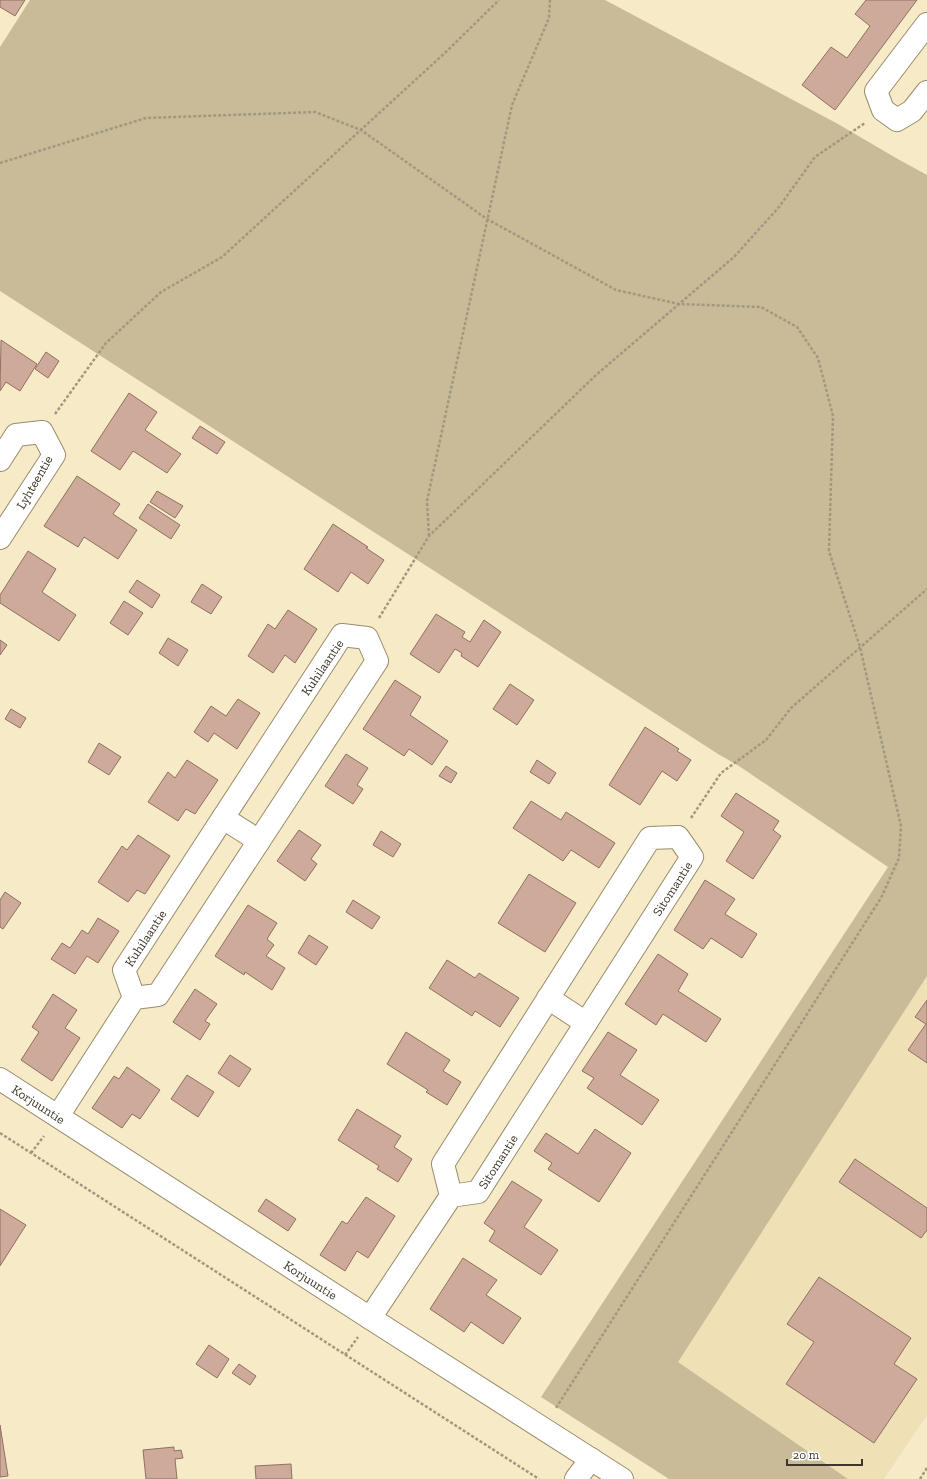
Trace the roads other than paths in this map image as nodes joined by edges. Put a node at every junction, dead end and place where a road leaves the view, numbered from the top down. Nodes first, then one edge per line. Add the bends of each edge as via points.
1 (927, 24) edge
2 (927, 92) edge
3 (0, 460) edge
4 (0, 538) edge
5 (224, 818) junction
6 (259, 841) junction
7 (134, 998) junction
8 (548, 998) junction
9 (586, 1023) junction
10 (0, 1079) edge
11 (58, 1116) junction
12 (451, 1196) junction
13 (370, 1318) junction
14 (591, 1459) junction
15 (576, 1479) edge
16 (622, 1479) edge

1 - 2 street via 876,91 883,110 897,120 912,111
3 - 4 street, Lyhteentie via 16,435 42,432 54,455
5 - 6 street
5 - 6 street, Kuhilaantie via 342,635 367,638 377,661
5 - 7 street, Kuhilaantie via 124,970
6 - 7 street via 158,995
7 - 11 street
8 - 9 street
8 - 9 street, Sitomantie via 650,838 678,837 692,857
8 - 12 street via 443,1164
9 - 12 street, Sitomantie via 478,1192
10 - 11 street, Korjuuntie
11 - 13 street, Korjuuntie
12 - 13 street
13 - 14 street, Korjuuntie
14 - 15 street
14 - 16 street, Korjuuntie

